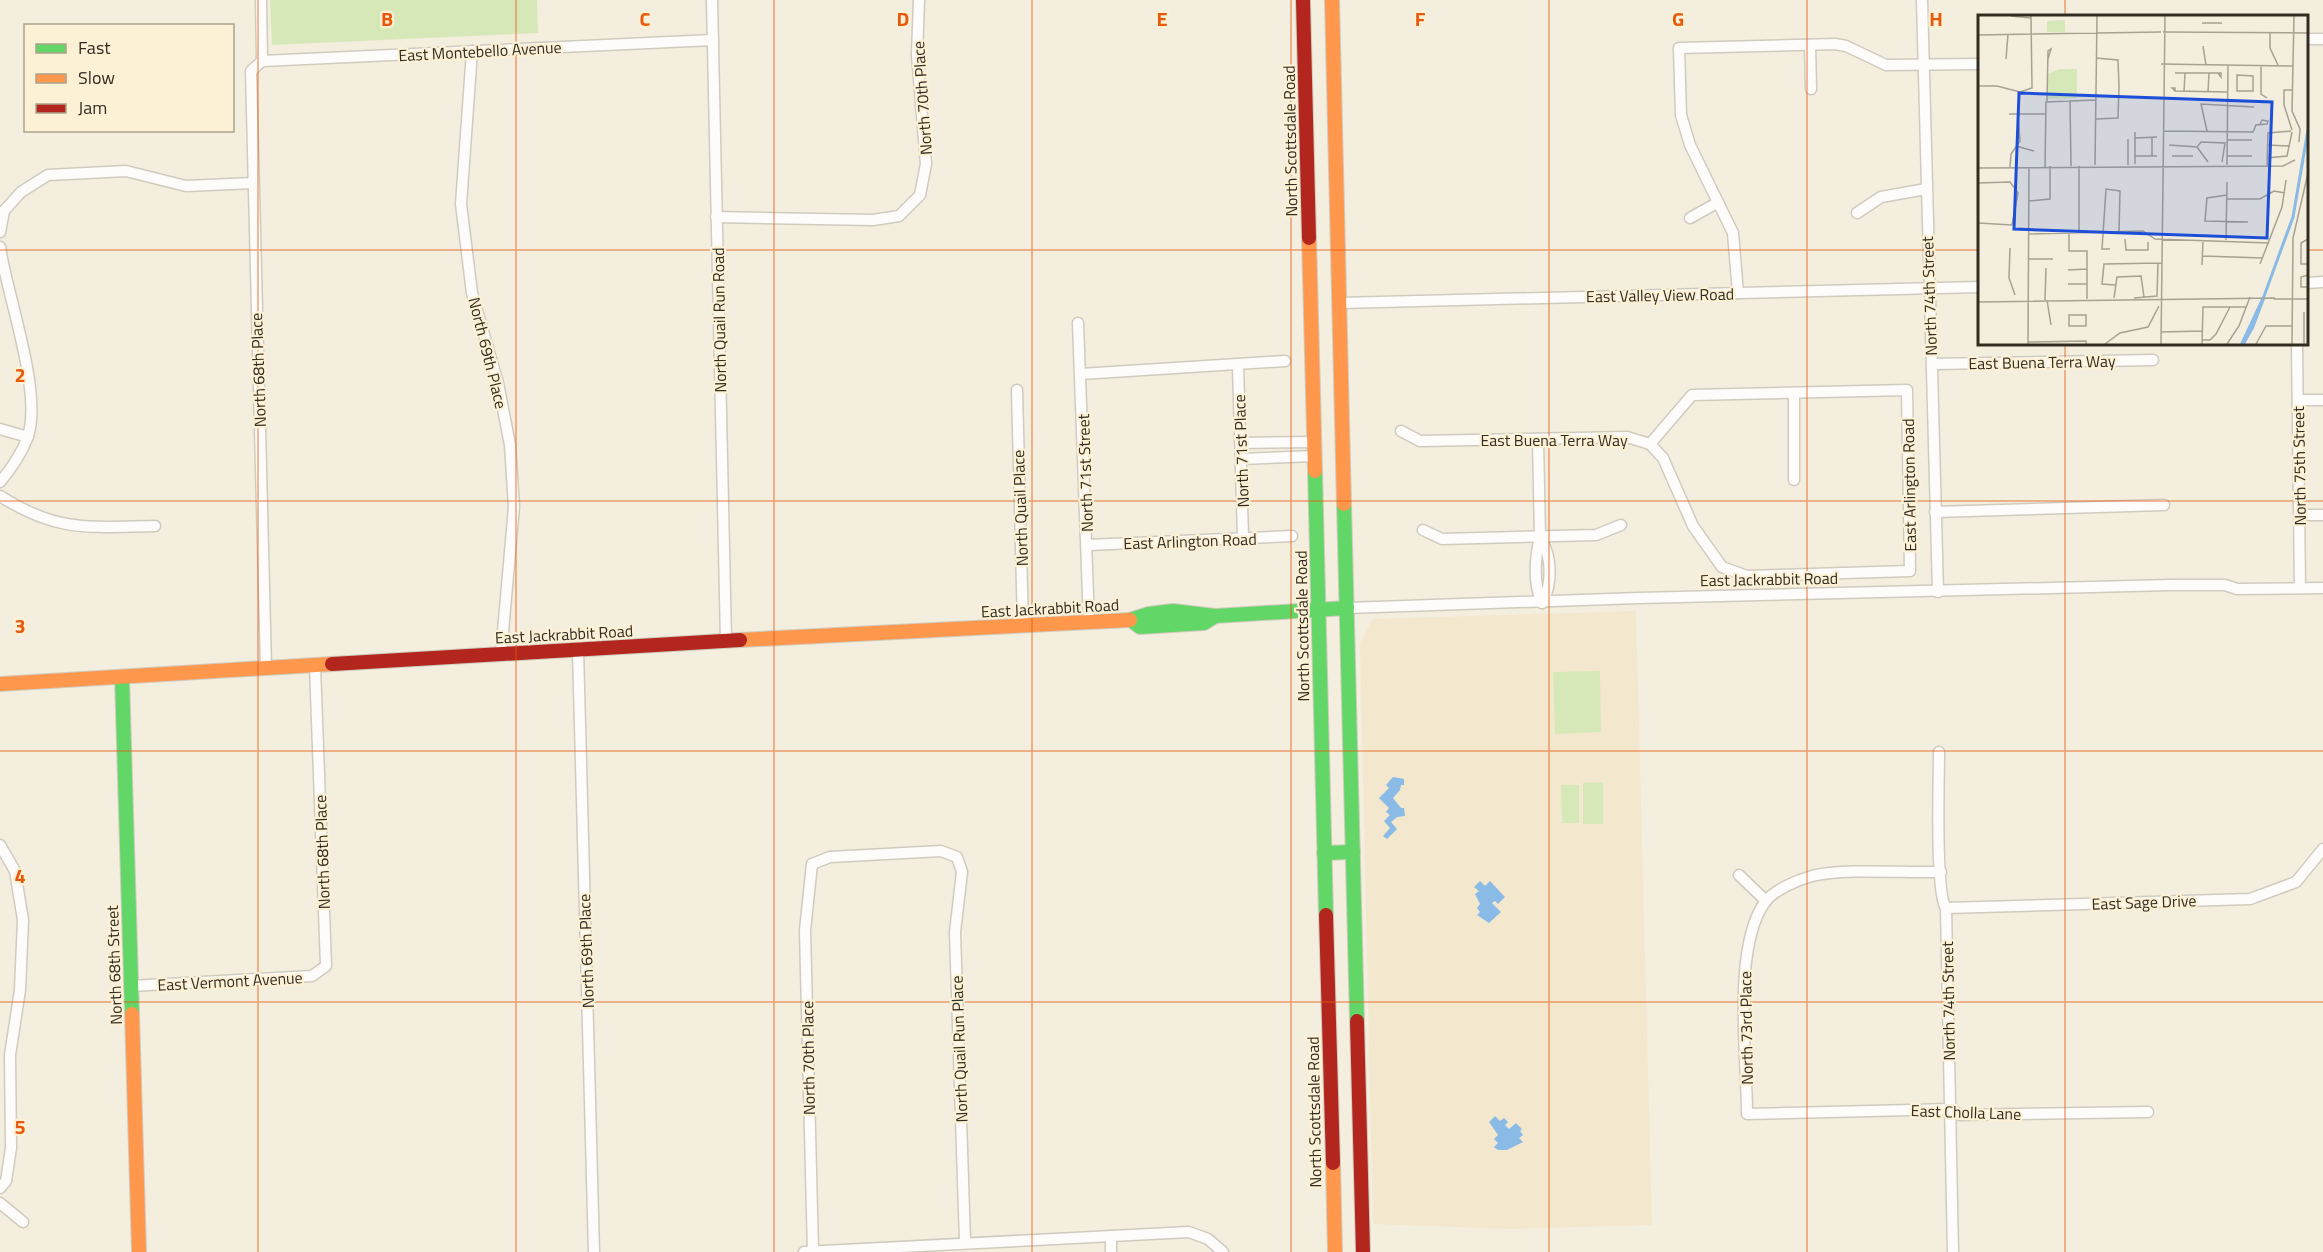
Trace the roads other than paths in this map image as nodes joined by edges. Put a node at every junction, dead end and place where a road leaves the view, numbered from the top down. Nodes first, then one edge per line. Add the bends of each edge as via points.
1 (261, 0) edge
2 (712, 0) edge
3 (919, 0) edge
4 (1303, 0) edge
5 (1332, 0) edge
6 (1922, 0) edge
7 (713, 40) junction
8 (1810, 45) junction
9 (472, 51) junction
10 (262, 61) junction
11 (1978, 64) edge
12 (1924, 66) junction
13 (1811, 89) dead end
14 (253, 183) junction
15 (1926, 189) junction
16 (1717, 203) junction
17 (2, 210) edge
18 (1857, 213) dead end
19 (716, 218) junction
20 (1690, 218) dead end
21 (0, 232) edge
22 (0, 247) edge
23 (2323, 282) edge
24 (2308, 283) edge
25 (1978, 287) edge
26 (1929, 288) junction
27 (1738, 293) junction
28 (1340, 303) junction
29 (1078, 323) dead end
30 (2296, 345) edge
31 (2153, 360) dead end
32 (1285, 361) dead end
33 (1932, 364) junction
34 (1238, 366) junction
35 (1081, 374) junction
36 (1017, 390) dead end
37 (1907, 390) joint
38 (1794, 393) junction
39 (2299, 400) junction
40 (2323, 400) edge
41 (0, 429) edge
42 (1401, 431) dead end
43 (28, 437) junction
44 (1538, 439) junction
45 (1241, 443) junction
46 (1650, 444) junction
47 (1314, 449) junction
48 (1241, 459) junction
49 (1794, 480) dead end
50 (0, 482) edge
51 (0, 496) edge
52 (2164, 505) dead end
53 (1935, 512) junction
54 (2300, 515) junction
55 (2323, 515) edge
56 (1621, 525) dead end
57 (155, 526) dead end
58 (1423, 530) dead end
59 (1292, 536) dead end
60 (1243, 537) junction
61 (1540, 537) junction
62 (1088, 545) junction
63 (2300, 588) junction
64 (2323, 588) edge
65 (1938, 592) junction
66 (1542, 603) junction
67 (1347, 608) junction
68 (1319, 611) junction
69 (1089, 623) junction
70 (1023, 626) junction
71 (726, 640) junction
72 (578, 650) junction
73 (501, 654) junction
74 (315, 666) junction
75 (266, 668) junction
76 (122, 677) junction
77 (0, 684) edge
78 (1939, 752) dead end
79 (0, 845) edge
80 (2323, 849) edge
81 (1353, 852) junction
82 (1324, 853) junction
83 (812, 864) joint
84 (1941, 872) junction
85 (1739, 875) dead end
86 (1766, 901) junction
87 (1946, 908) junction
88 (1326, 927) junction
89 (1355, 930) junction
90 (326, 966) joint
91 (131, 986) junction
92 (1951, 1109) junction
93 (2148, 1112) dead end
94 (1747, 1114) joint
95 (0, 1188) edge
96 (0, 1203) edge
97 (23, 1222) dead end
98 (1111, 1236) junction
99 (965, 1242) junction
100 (139, 1252) edge
101 (594, 1252) edge
102 (804, 1252) edge
103 (813, 1252) edge
104 (1112, 1252) edge
105 (1223, 1252) edge
106 (1335, 1252) edge
107 (1363, 1252) edge
108 (1953, 1252) edge

1 - 10 street
2 - 7 street, North Quail Run Road
3 - 19 street, North 70th Place via 917,55 926,164 920,195 899,216 873,220
4 - 47 main road, North Scottsdale Road
5 - 28 main road
6 - 12 street, North 74th Street
7 - 9 street, East Montebello Avenue
7 - 19 street, North Quail Run Road
8 - 12 street via 1846,46 1886,65
8 - 13 street
8 - 16 street via 1679,48 1681,115 1690,145
9 - 10 street, East Montebello Avenue
9 - 73 street, North 69th Place via 461,204 472,293 498,383 510,446 514,507
10 - 14 street, North 68th Place via 251,71
11 - 12 street
12 - 15 street, North 74th Street
14 - 17 street via 186,186 126,171 48,175
14 - 75 street, North 68th Place
15 - 18 street via 1881,197
15 - 26 street, North 74th Street
16 - 20 street
16 - 27 street via 1733,233
17 - 21 street
19 - 71 street, North Quail Run Road
22 - 43 street via 32,399
23 - 24 street
25 - 26 street, East Valley View Road
26 - 27 street, East Valley View Road
26 - 33 street, North 74th Street
27 - 28 street, East Valley View Road
28 - 67 main road
29 - 35 street, North 71st Street
30 - 39 street, North 75th Street
31 - 33 street, East Buena Terra Way
32 - 34 street
33 - 53 street, North 74th Street
34 - 35 street
34 - 45 street, North 71st Place
35 - 62 street, North 71st Street
36 - 70 street, North Quail Place
37 - 38 street, East Buena Terra Way
37 - 46 street, East Arlington Road via 1910,571 1747,576 1722,567 1693,526 1662,458
38 - 46 street, East Buena Terra Way via 1692,395
38 - 49 street
39 - 40 street
39 - 54 street, North 75th Street
41 - 43 street
42 - 44 street, East Buena Terra Way via 1420,441
43 - 50 street
44 - 46 street, East Buena Terra Way via 1627,437
44 - 61 street
45 - 47 street
45 - 48 street, North 71st Place
47 - 48 street
47 - 68 main road, North Scottsdale Road
48 - 60 street, North 71st Place
51 - 57 street via 27,513 69,527
52 - 53 street, East Arlington Road
53 - 65 street, North 74th Street
54 - 55 street
54 - 63 street, North 75th Street
56 - 61 street via 1596,535
58 - 61 street via 1442,539
59 - 60 street, East Arlington Road
60 - 62 street, East Arlington Road
61 - 66 street via 1548,550 1549,563 1549,590
62 - 69 street, North 71st Street
63 - 64 street, East Jackrabbit Road
63 - 65 street, East Jackrabbit Road via 2237,589 2214,585
65 - 66 street, East Jackrabbit Road
66 - 67 street, East Jackrabbit Road
67 - 68 main road, East Jackrabbit Road
67 - 81 main road
68 - 69 main road, East Jackrabbit Road via 1215,616 1203,623 1140,627 1131,620
68 - 82 main road, North Scottsdale Road
69 - 70 main road, East Jackrabbit Road
70 - 71 main road, East Jackrabbit Road
71 - 72 main road, East Jackrabbit Road
72 - 73 main road, East Jackrabbit Road
72 - 101 street, North 69th Place
73 - 74 main road, East Jackrabbit Road
74 - 75 main road, East Jackrabbit Road
74 - 90 street, North 68th Place
75 - 76 main road, East Jackrabbit Road
76 - 77 main road, East Jackrabbit Road
76 - 91 main road, North 68th Street
78 - 84 street, North 74th Street
79 - 95 street via 15,871 23,920 20,990 10,1055 11,1148 6,1181
80 - 87 street, East Sage Drive via 2296,882 2250,898
81 - 82 main road
81 - 89 main road
82 - 88 main road, North Scottsdale Road
83 - 99 street, North Quail Run Place via 830,857 941,850 957,857 962,872 955,932
83 - 103 street, North 70th Place via 805,930
84 - 86 street via 1814,876 1792,883
84 - 87 street, North 74th Street
85 - 86 street
86 - 94 street, North 73rd Place via 1746,943
87 - 92 street, North 74th Street
88 - 89 main road
88 - 106 main road, North Scottsdale Road
89 - 107 main road
90 - 91 street, East Vermont Avenue via 312,976
91 - 100 main road, North 68th Street
92 - 93 street, East Cholla Lane via 1960,1115
92 - 94 street, East Cholla Lane
92 - 108 street, North 74th Street
96 - 97 street
98 - 99 street
98 - 104 street
98 - 105 street via 1190,1232 1208,1239
99 - 103 street
102 - 103 street

